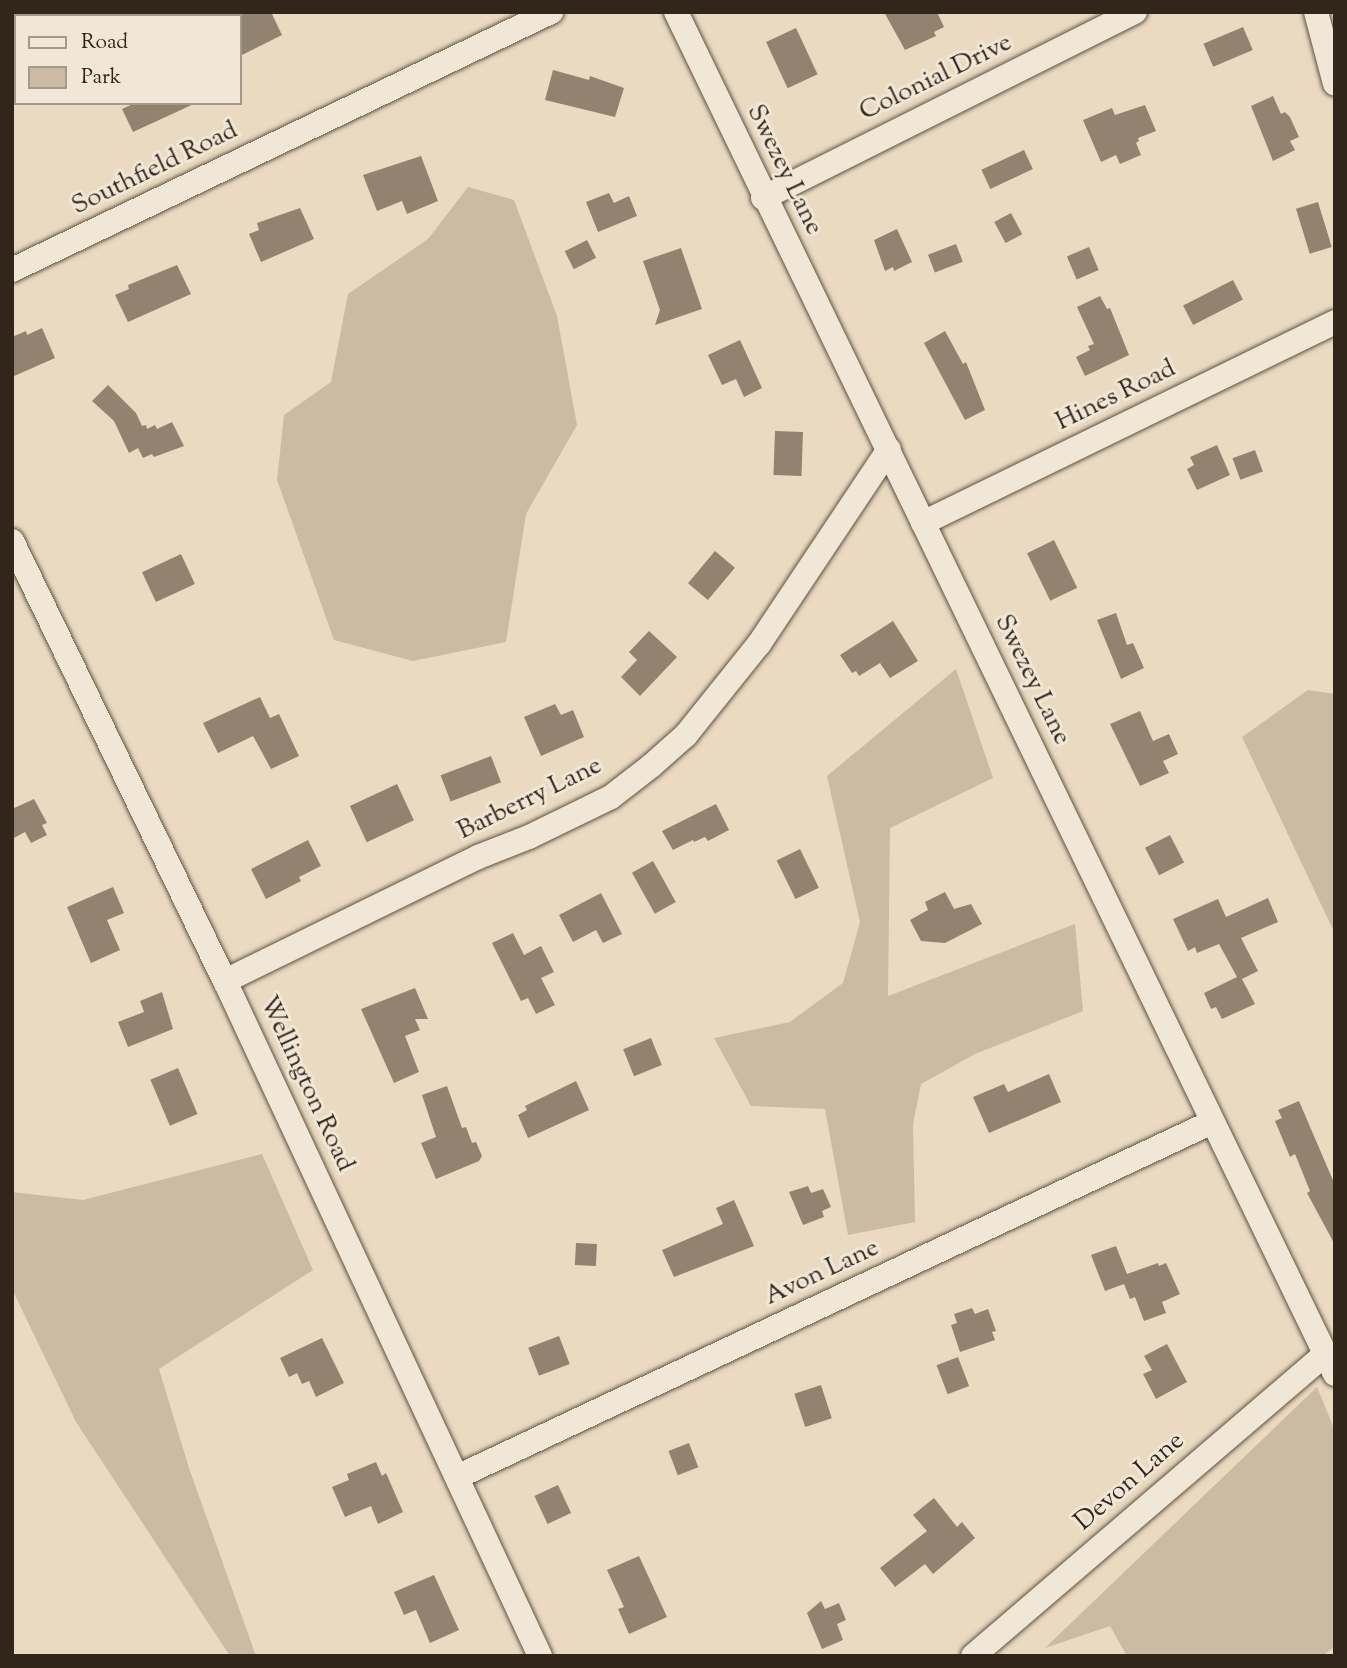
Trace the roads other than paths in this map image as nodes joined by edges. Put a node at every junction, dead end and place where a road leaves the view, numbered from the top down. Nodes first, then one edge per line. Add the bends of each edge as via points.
1 (551, 12) edge
2 (676, 12) edge
3 (1136, 12) edge
4 (1316, 12) edge
5 (1335, 84) edge
6 (763, 198) junction
7 (12, 270) edge
8 (1335, 322) edge
9 (889, 449) junction
10 (923, 523) junction
11 (12, 541) edge
12 (225, 981) junction
13 (1212, 1122) junction
14 (1333, 1368) edge
15 (457, 1477) junction
16 (540, 1656) edge
17 (974, 1656) edge

1 - 7 street, Southfield Road
2 - 6 street, Swezey Lane
3 - 6 street, Colonial Drive
4 - 5 street
6 - 9 street, Swezey Lane
8 - 10 street, Hines Road
9 - 10 street, Swezey Lane
9 - 12 street, Barberry Lane via 750,655 685,735 651,766 611,797
10 - 13 street, Swezey Lane
11 - 12 street, Wellington Road
12 - 15 street, Wellington Road
13 - 14 street, Swezey Lane
13 - 15 street, Avon Lane
14 - 17 street, Devon Lane
15 - 16 street, Wellington Road

